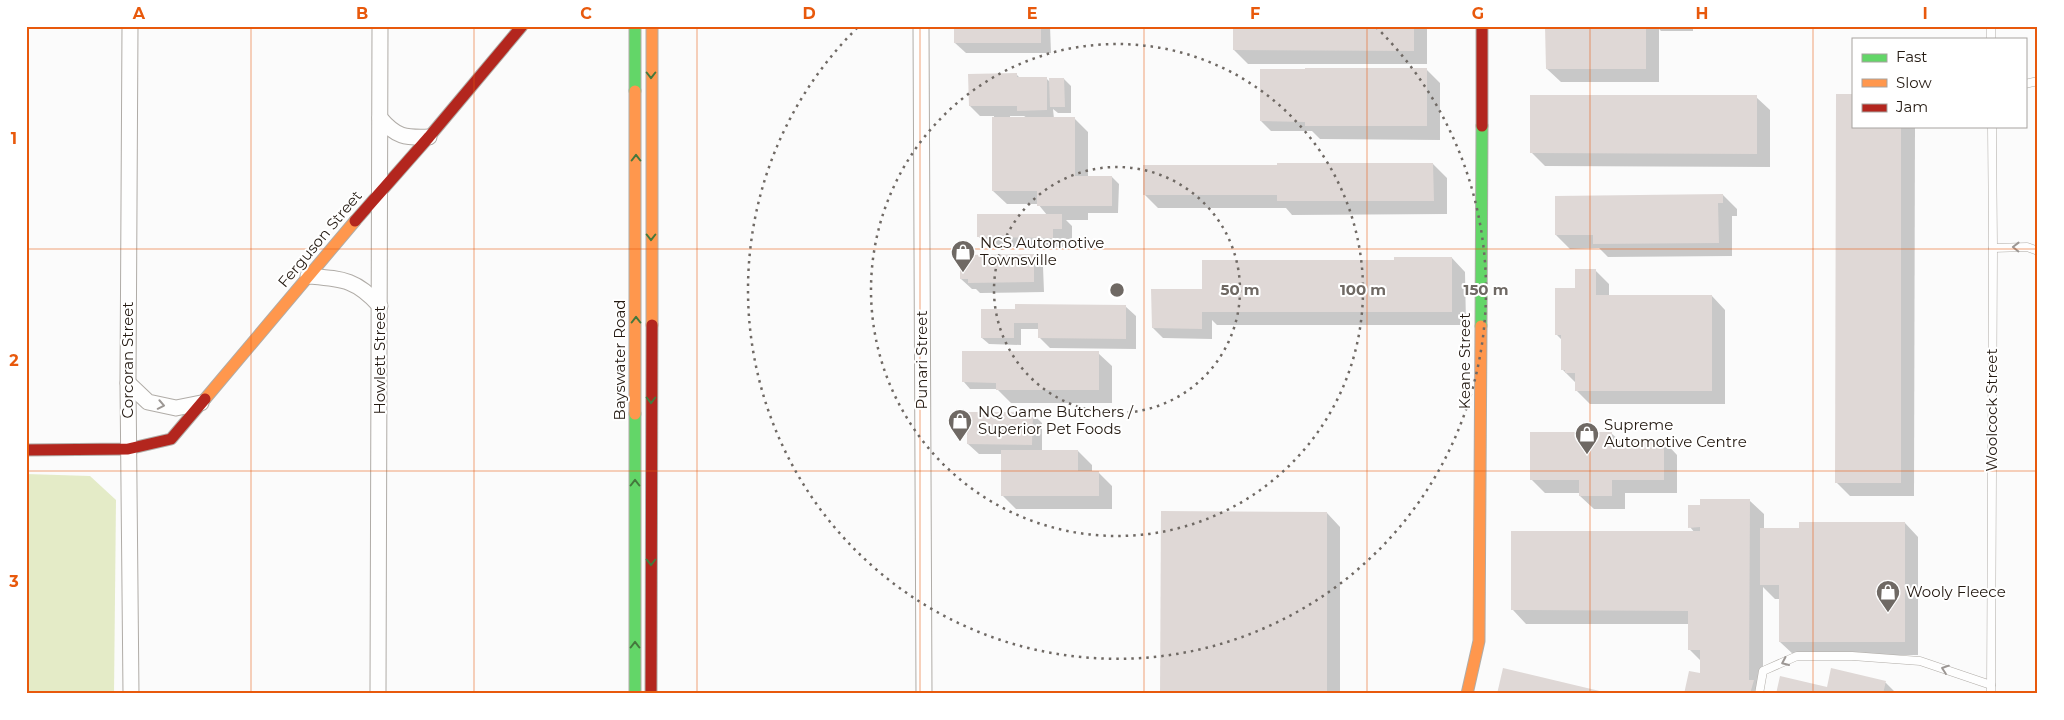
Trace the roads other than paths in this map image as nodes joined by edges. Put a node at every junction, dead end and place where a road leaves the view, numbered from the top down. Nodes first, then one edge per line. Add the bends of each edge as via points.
1 (130, 26) edge
2 (380, 26) edge
3 (522, 26) edge
4 (635, 26) edge
5 (652, 26) edge
6 (921, 26) edge
7 (1482, 26) edge
8 (2038, 80) edge
9 (2026, 84) edge
10 (380, 118) junction
11 (1992, 128) edge
12 (429, 137) junction
13 (381, 190) junction
14 (1993, 248) junction
15 (2038, 251) edge
16 (308, 276) junction
17 (380, 306) junction
18 (128, 383) junction
19 (201, 403) junction
20 (128, 449) junction
21 (26, 450) edge
22 (1991, 685) junction
23 (131, 694) edge
24 (378, 694) edge
25 (635, 694) edge
26 (651, 694) edge
27 (924, 694) edge
28 (1467, 694) edge
29 (1758, 694) edge
30 (1991, 694) edge

1 - 18 street, Corcoran Street
2 - 10 street, Howlett Street
3 - 12 street, Ferguson Street
25 -> 4 street, Bayswater Road
5 -> 26 street, Bayswater Road
6 - 27 street, Punari Street
7 - 28 street, Keane Street via 1479,641
8 - 9 lane
10 - 12 street via 390,130 410,138
10 - 13 street, Howlett Street
11 - 14 lane, Woolcock Street
12 - 13 street, Ferguson Street
13 - 16 street, Ferguson Street
13 - 17 street, Howlett Street
15 -> 14 lane via 2020,247
14 - 22 lane, Woolcock Street
16 - 17 street via 343,279 367,292
16 - 19 street, Ferguson Street
17 - 24 street, Howlett Street
18 -> 19 street via 148,402 176,408
18 - 20 street, Corcoran Street
19 - 20 street, Ferguson Street via 171,439
20 - 21 street, Ferguson Street
20 - 23 street, Corcoran Street
22 -> 29 lane via 1920,661 1797,656 1763,671
22 - 30 lane, Woolcock Street

